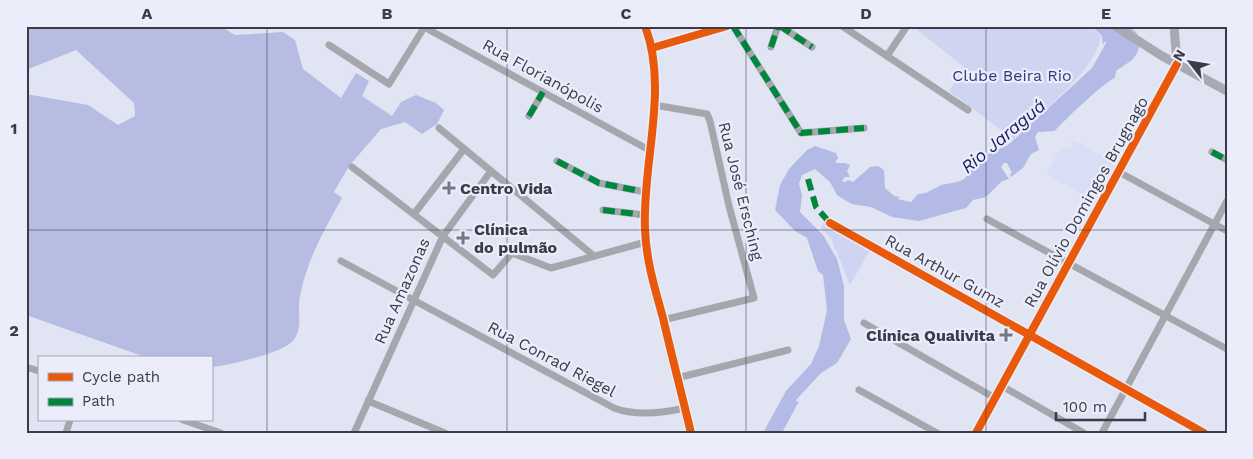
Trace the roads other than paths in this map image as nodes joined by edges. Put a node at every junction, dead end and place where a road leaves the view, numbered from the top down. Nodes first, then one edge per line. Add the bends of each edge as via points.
1 (646, 26) edge
2 (727, 26) edge
3 (733, 26) edge
4 (779, 26) edge
5 (842, 26) edge
6 (907, 26) edge
7 (1115, 26) edge
8 (1174, 26) edge
9 (424, 27) edge
10 (329, 45) dead end
11 (812, 47) dead end
12 (652, 48) junction
13 (771, 48) dead end
14 (887, 56) junction
15 (1177, 64) junction
16 (1227, 91) edge
17 (543, 92) junction
18 (654, 105) junction
19 (968, 110) dead end
20 (529, 116) dead end
21 (438, 128) dead end
22 (864, 128) dead end
23 (464, 149) junction
24 (649, 150) junction
25 (1212, 152) dead end
26 (1227, 160) edge
27 (557, 161) dead end
28 (352, 168) dead end
29 (491, 171) junction
30 (1119, 172) junction
31 (645, 192) junction
32 (1227, 202) edge
33 (603, 210) dead end
34 (414, 214) junction
35 (645, 216) junction
36 (987, 218) dead end
37 (830, 223) dead end
38 (1214, 224) junction
39 (1227, 231) edge
40 (443, 236) junction
41 (646, 242) junction
42 (594, 256) junction
43 (341, 261) dead end
44 (1068, 264) junction
45 (413, 300) junction
46 (1166, 316) junction
47 (663, 320) junction
48 (864, 323) dead end
49 (1030, 334) junction
50 (1227, 349) edge
51 (788, 350) dead end
52 (26, 367) edge
53 (38, 371) edge
54 (678, 378) junction
55 (1002, 386) junction
56 (1126, 388) junction
57 (859, 390) dead end
58 (995, 398) junction
59 (368, 401) junction
60 (685, 408) junction
61 (189, 422) edge
62 (220, 433) edge
63 (354, 433) edge
64 (445, 433) edge
65 (691, 433) edge
66 (937, 433) edge
67 (976, 433) edge
68 (1084, 433) edge
69 (1102, 433) edge
70 (1204, 433) edge

1 - 12 main road
2 - 12 street
3 - 22 street via 801,133
4 - 11 street
4 - 13 street
5 - 14 street
6 - 14 street
7 - 15 main road
8 - 15 main road
9 - 10 street via 389,84
9 - 17 street, Rua Florianópolis
12 - 18 main road
14 - 19 street
15 - 16 main road
15 - 30 main road, Rua Olívio Domingos Brugnago
17 - 20 street
17 - 24 street, Rua Florianópolis
18 - 24 main road
18 - 47 street, Rua José Ersching via 707,114 754,298
21 - 23 street
23 - 29 street
23 - 34 street
24 - 31 main road
25 - 26 street
27 - 31 street via 599,183
28 - 34 street
29 - 40 street, Rua Amazonas
29 - 42 street
30 - 38 street
30 - 44 main road, Rua Olívio Domingos Brugnago
31 - 35 main road
32 - 38 street
33 - 35 street
34 - 40 street
35 - 41 main road
36 - 44 street
37 - 49 street, Rua Arthur Gumz
38 - 39 street
38 - 46 street
40 - 42 street via 493,275 512,253 551,268
40 - 45 street, Rua Amazonas
41 - 42 street
41 - 47 main road
43 - 45 street, Rua Conrad Riegel
44 - 46 street
44 - 49 main road, Rua Olívio Domingos Brugnago
45 - 59 street, Rua Amazonas
45 - 60 street, Rua Conrad Riegel via 614,408 637,412
46 - 50 street
46 - 56 street
47 - 54 main road
48 - 58 street
49 - 55 main road, Rua Olívio Domingos Brugnago
49 - 56 street, Rua Arthur Gumz
51 - 54 street
52 - 53 street
54 - 60 main road
55 - 58 main road, Rua Olívio Domingos Brugnago
55 - 68 street
56 - 69 street
56 - 70 street, Rua Arthur Gumz
57 - 66 street
58 - 67 main road, Rua Olívio Domingos Brugnago
59 - 63 street, Rua Amazonas
59 - 64 street
60 - 65 main road
61 - 62 street

